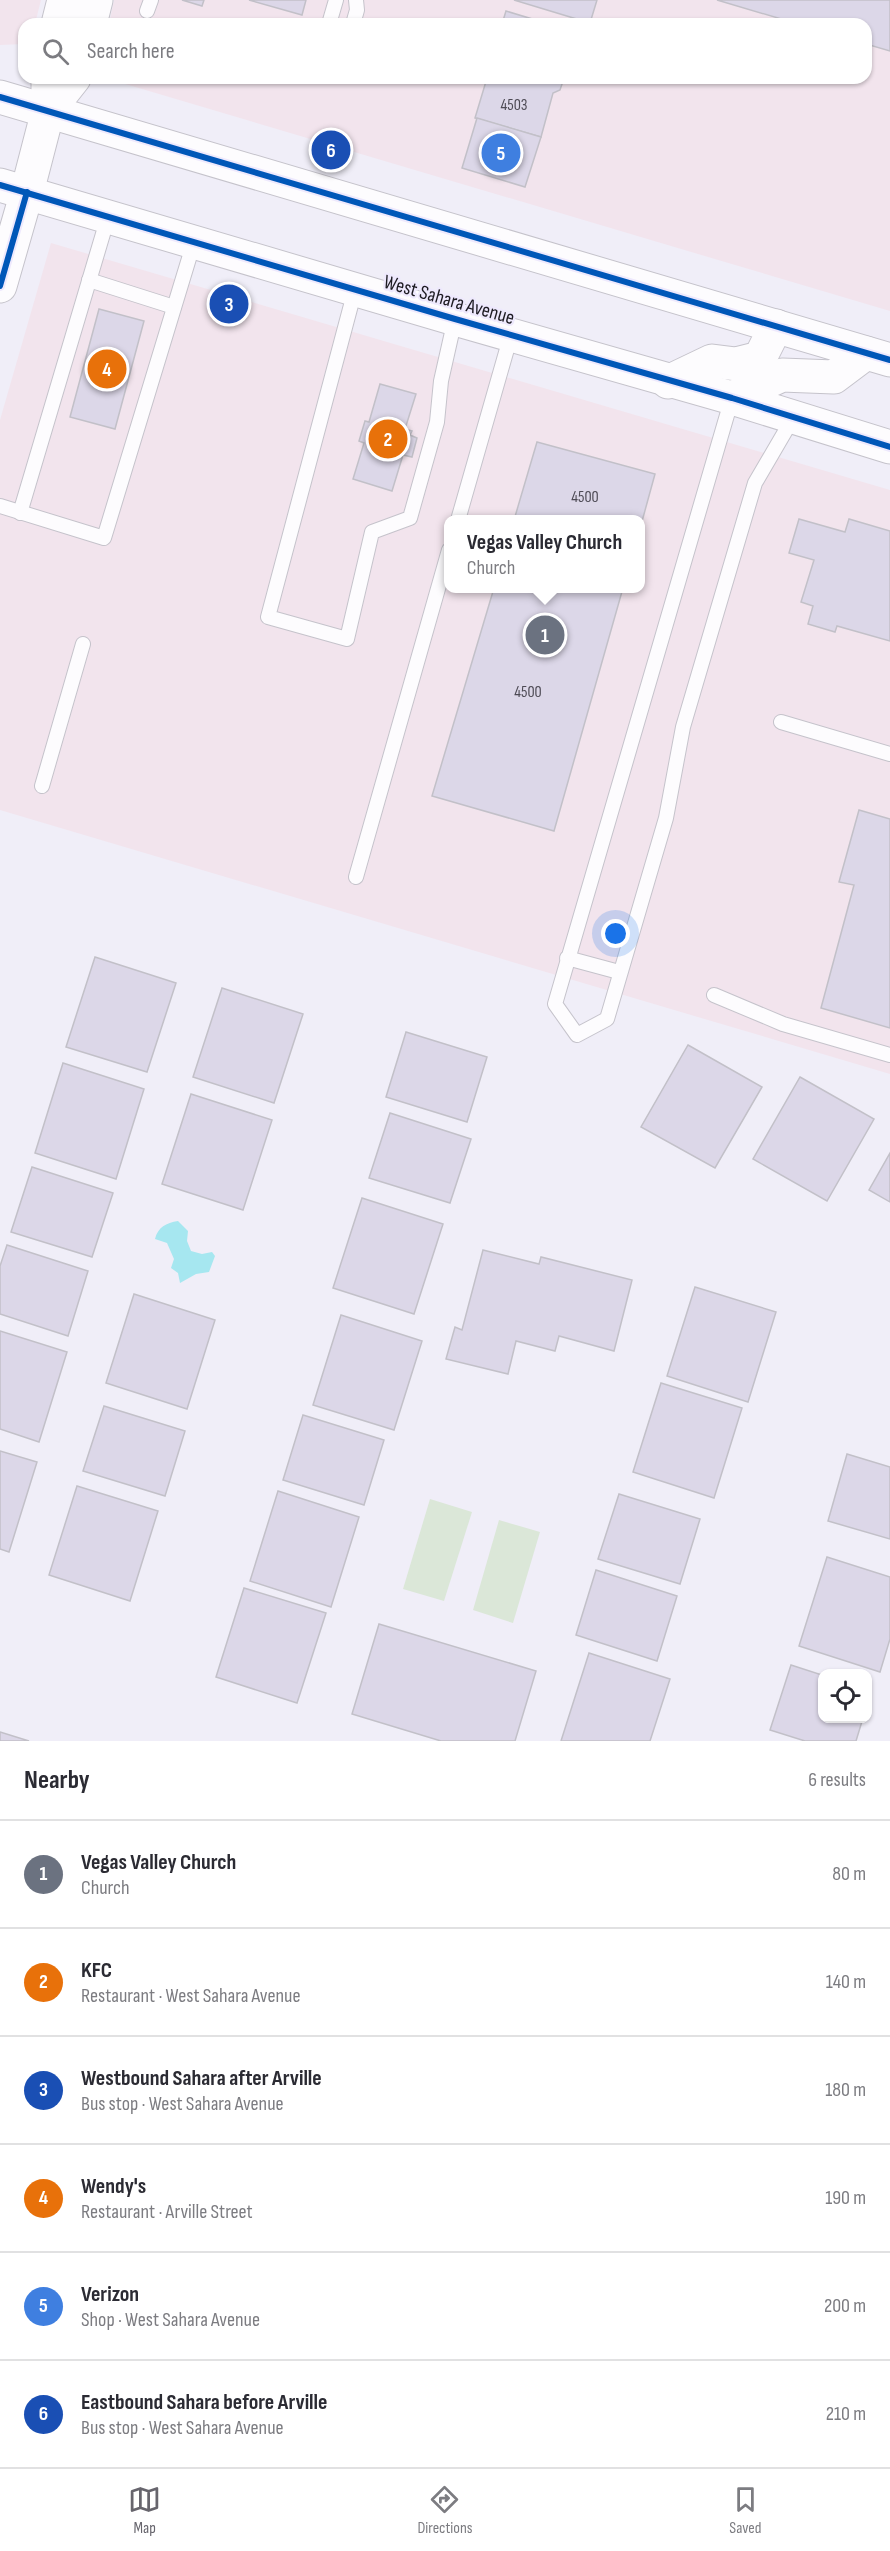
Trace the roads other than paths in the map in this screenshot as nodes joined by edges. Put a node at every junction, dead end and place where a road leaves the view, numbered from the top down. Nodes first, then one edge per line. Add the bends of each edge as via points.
1 (64, 0) edge
2 (96, 0) edge
3 (336, 0) edge
4 (356, 0) edge
5 (60, 18) edge
6 (92, 18) edge
7 (331, 18) edge
8 (355, 18) edge
9 (48, 84) edge
10 (69, 84) edge
11 (0, 97) edge
12 (48, 111) junction
13 (13, 188) edge
14 (108, 217) junction
15 (194, 242) junction
16 (89, 280) junction
17 (0, 286) edge
18 (356, 290) junction
19 (174, 307) junction
20 (455, 319) junction
21 (776, 326) junction
22 (511, 335) junction
23 (878, 356) edge
24 (668, 382) junction
25 (732, 398) junction
26 (794, 418) junction
27 (890, 447) edge
28 (0, 506) edge
29 (20, 513) junction
30 (459, 515) edge
31 (444, 568) edge
32 (83, 644) dead end
33 (781, 722) dead end
34 (890, 754) edge
35 (42, 786) dead end
36 (356, 876) dead end
37 (567, 958) junction
38 (619, 972) junction
39 (714, 995) dead end
40 (890, 1055) edge

1 - 5 main road
2 - 6 main road
3 - 7 lane
4 - 8 lane
9 - 12 main road
10 - 12 main road
11 - 12 main road
12 - 13 main road
12 - 21 main road
13 - 14 main road, West Sahara Avenue
13 - 17 main road
14 - 15 main road, West Sahara Avenue
14 - 16 lane
15 - 18 main road, West Sahara Avenue
15 - 19 lane
16 - 19 lane
16 - 29 lane
18 - 20 main road, West Sahara Avenue
18 - 20 lane via 267,617 347,639 372,532 410,518 437,422 441,381
19 - 29 lane via 104,538
20 - 22 main road, West Sahara Avenue
21 - 23 main road
21 - 24 main road via 760,358 736,364 712,361
22 - 24 main road, West Sahara Avenue
22 - 30 lane
23 - 25 main road via 834,377 782,375
24 - 25 main road, West Sahara Avenue
25 - 26 main road, West Sahara Avenue
25 - 37 lane
26 - 27 main road, West Sahara Avenue
26 - 38 lane via 754,483 683,727 666,818
28 - 29 lane
31 - 36 lane
32 - 35 lane
33 - 34 lane
37 - 38 lane
37 - 38 lane via 555,1004 577,1035 607,1019
39 - 40 lane via 783,1024

